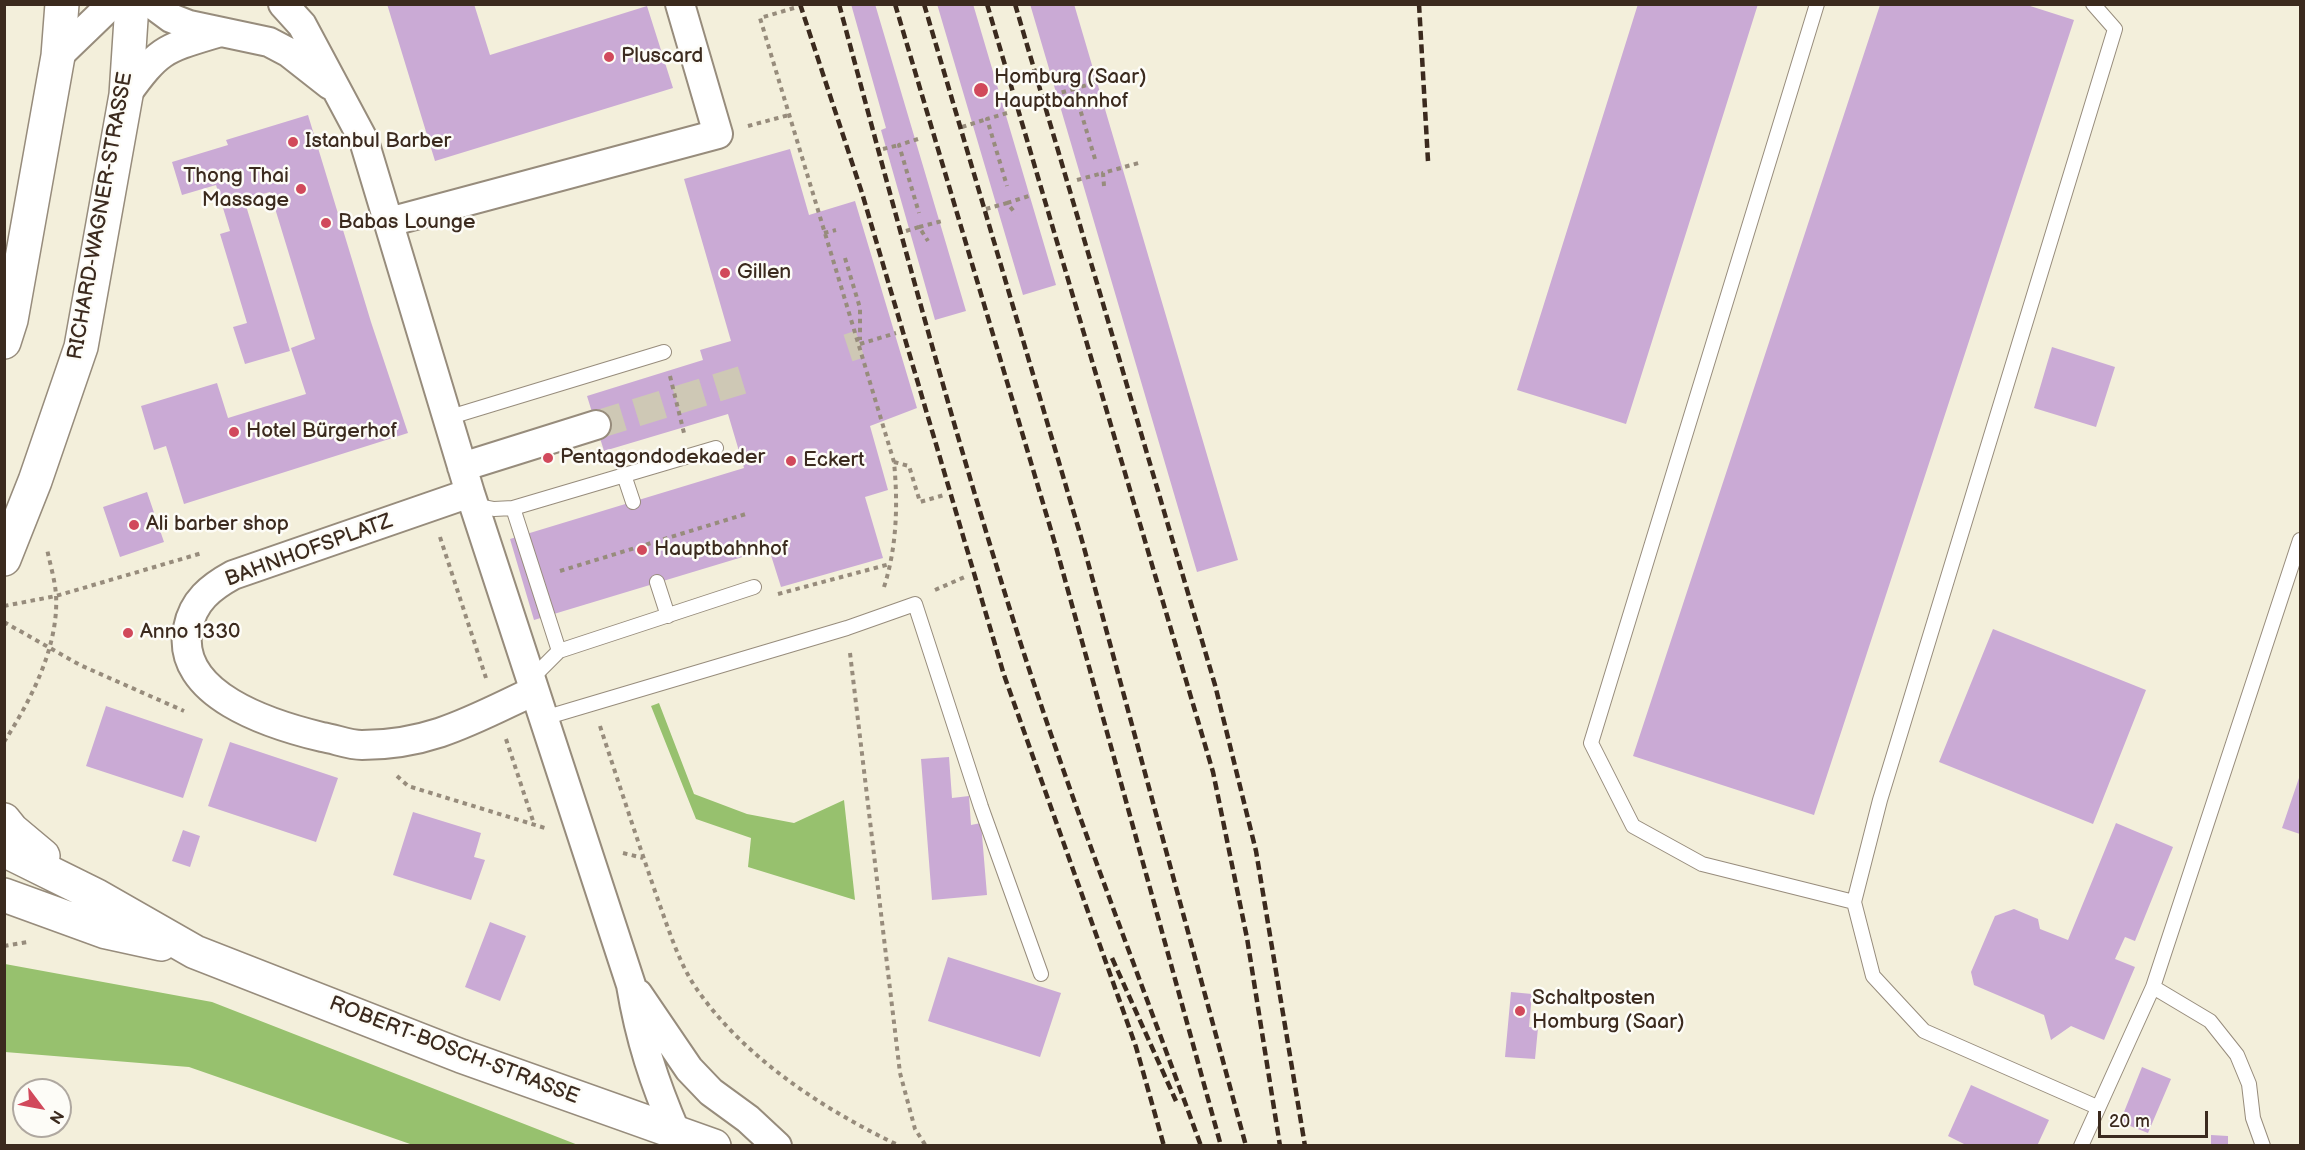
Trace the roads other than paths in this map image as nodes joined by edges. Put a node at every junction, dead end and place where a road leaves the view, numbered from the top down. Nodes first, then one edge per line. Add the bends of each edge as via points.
1 (62, 4) edge
2 (111, 4) edge
3 (132, 4) edge
4 (152, 4) edge
5 (283, 4) edge
6 (680, 4) edge
7 (1817, 4) edge
8 (2093, 4) edge
9 (221, 32) junction
10 (58, 56) junction
11 (339, 93) junction
12 (126, 95) junction
13 (389, 222) junction
14 (4, 342) edge
15 (663, 352) road end
16 (447, 417) junction
17 (596, 425) tunnel mouth
18 (716, 448) dead end
19 (624, 475) junction
20 (468, 488) junction
21 (633, 502) dead end
22 (513, 508) junction
23 (2301, 540) edge
24 (4, 559) edge
25 (657, 582) dead end
26 (754, 587) road end
27 (668, 616) junction
28 (559, 651) junction
29 (533, 685) junction
30 (544, 718) junction
31 (4, 820) edge
32 (4, 850) edge
33 (97, 896) junction
34 (8, 899) edge
35 (1854, 902) junction
36 (195, 952) junction
37 (1041, 974) dead end
38 (631, 985) junction
39 (2154, 987) junction
40 (2097, 1107) junction
41 (676, 1133) junction
42 (714, 1146) edge
43 (777, 1146) edge
44 (2081, 1146) edge
45 (2263, 1146) edge

1 - 10 main road
2 - 10 street
3 - 12 main road, RICHARD-WAGNER-STRASSE
4 - 9 street via 171,18
5 - 11 street via 302,25
6 - 13 street via 718,134
7 - 35 lane via 1591,743 1633,826 1702,864
8 - 35 lane via 2115,29 1880,801
9 - 11 street via 269,42 288,52
9 - 12 street via 169,48 151,61
10 - 14 main road
11 - 13 street via 364,141
12 - 24 main road, RICHARD-WAGNER-STRASSE via 81,347
13 - 16 street
15 - 16 lane
16 - 20 street
17 - 20 street, BAHNHOFSPLATZ
18 - 19 lane
19 - 21 lane
19 - 22 lane
20 - 22 lane via 494,510
20 - 29 street
20 - 29 street, BAHNHOFSPLATZ via 430,507 233,575 212,586 190,617 188,651 203,682 240,709 302,732 360,745 405,742 441,734 496,709
22 - 28 lane
23 - 39 lane
25 - 27 lane
26 - 27 lane
27 - 28 lane
28 - 29 lane
29 - 30 street
30 - 37 lane via 915,604
30 - 38 street
31 - 33 main road via 31,848
32 - 33 main road, ROBERT-BOSCH-STRASSE
33 - 36 main road, ROBERT-BOSCH-STRASSE
34 - 36 main road, ROBERT-BOSCH-STRASSE via 106,932
35 - 40 lane via 1873,976 1924,1031
36 - 41 main road, ROBERT-BOSCH-STRASSE via 461,1056
38 - 41 street via 651,1072
38 - 43 street via 689,1069
39 - 40 lane
39 - 45 lane via 2210,1021 2237,1055 2249,1084 2253,1119
40 - 44 lane
41 - 42 main road, ROBERT-BOSCH-STRASSE

